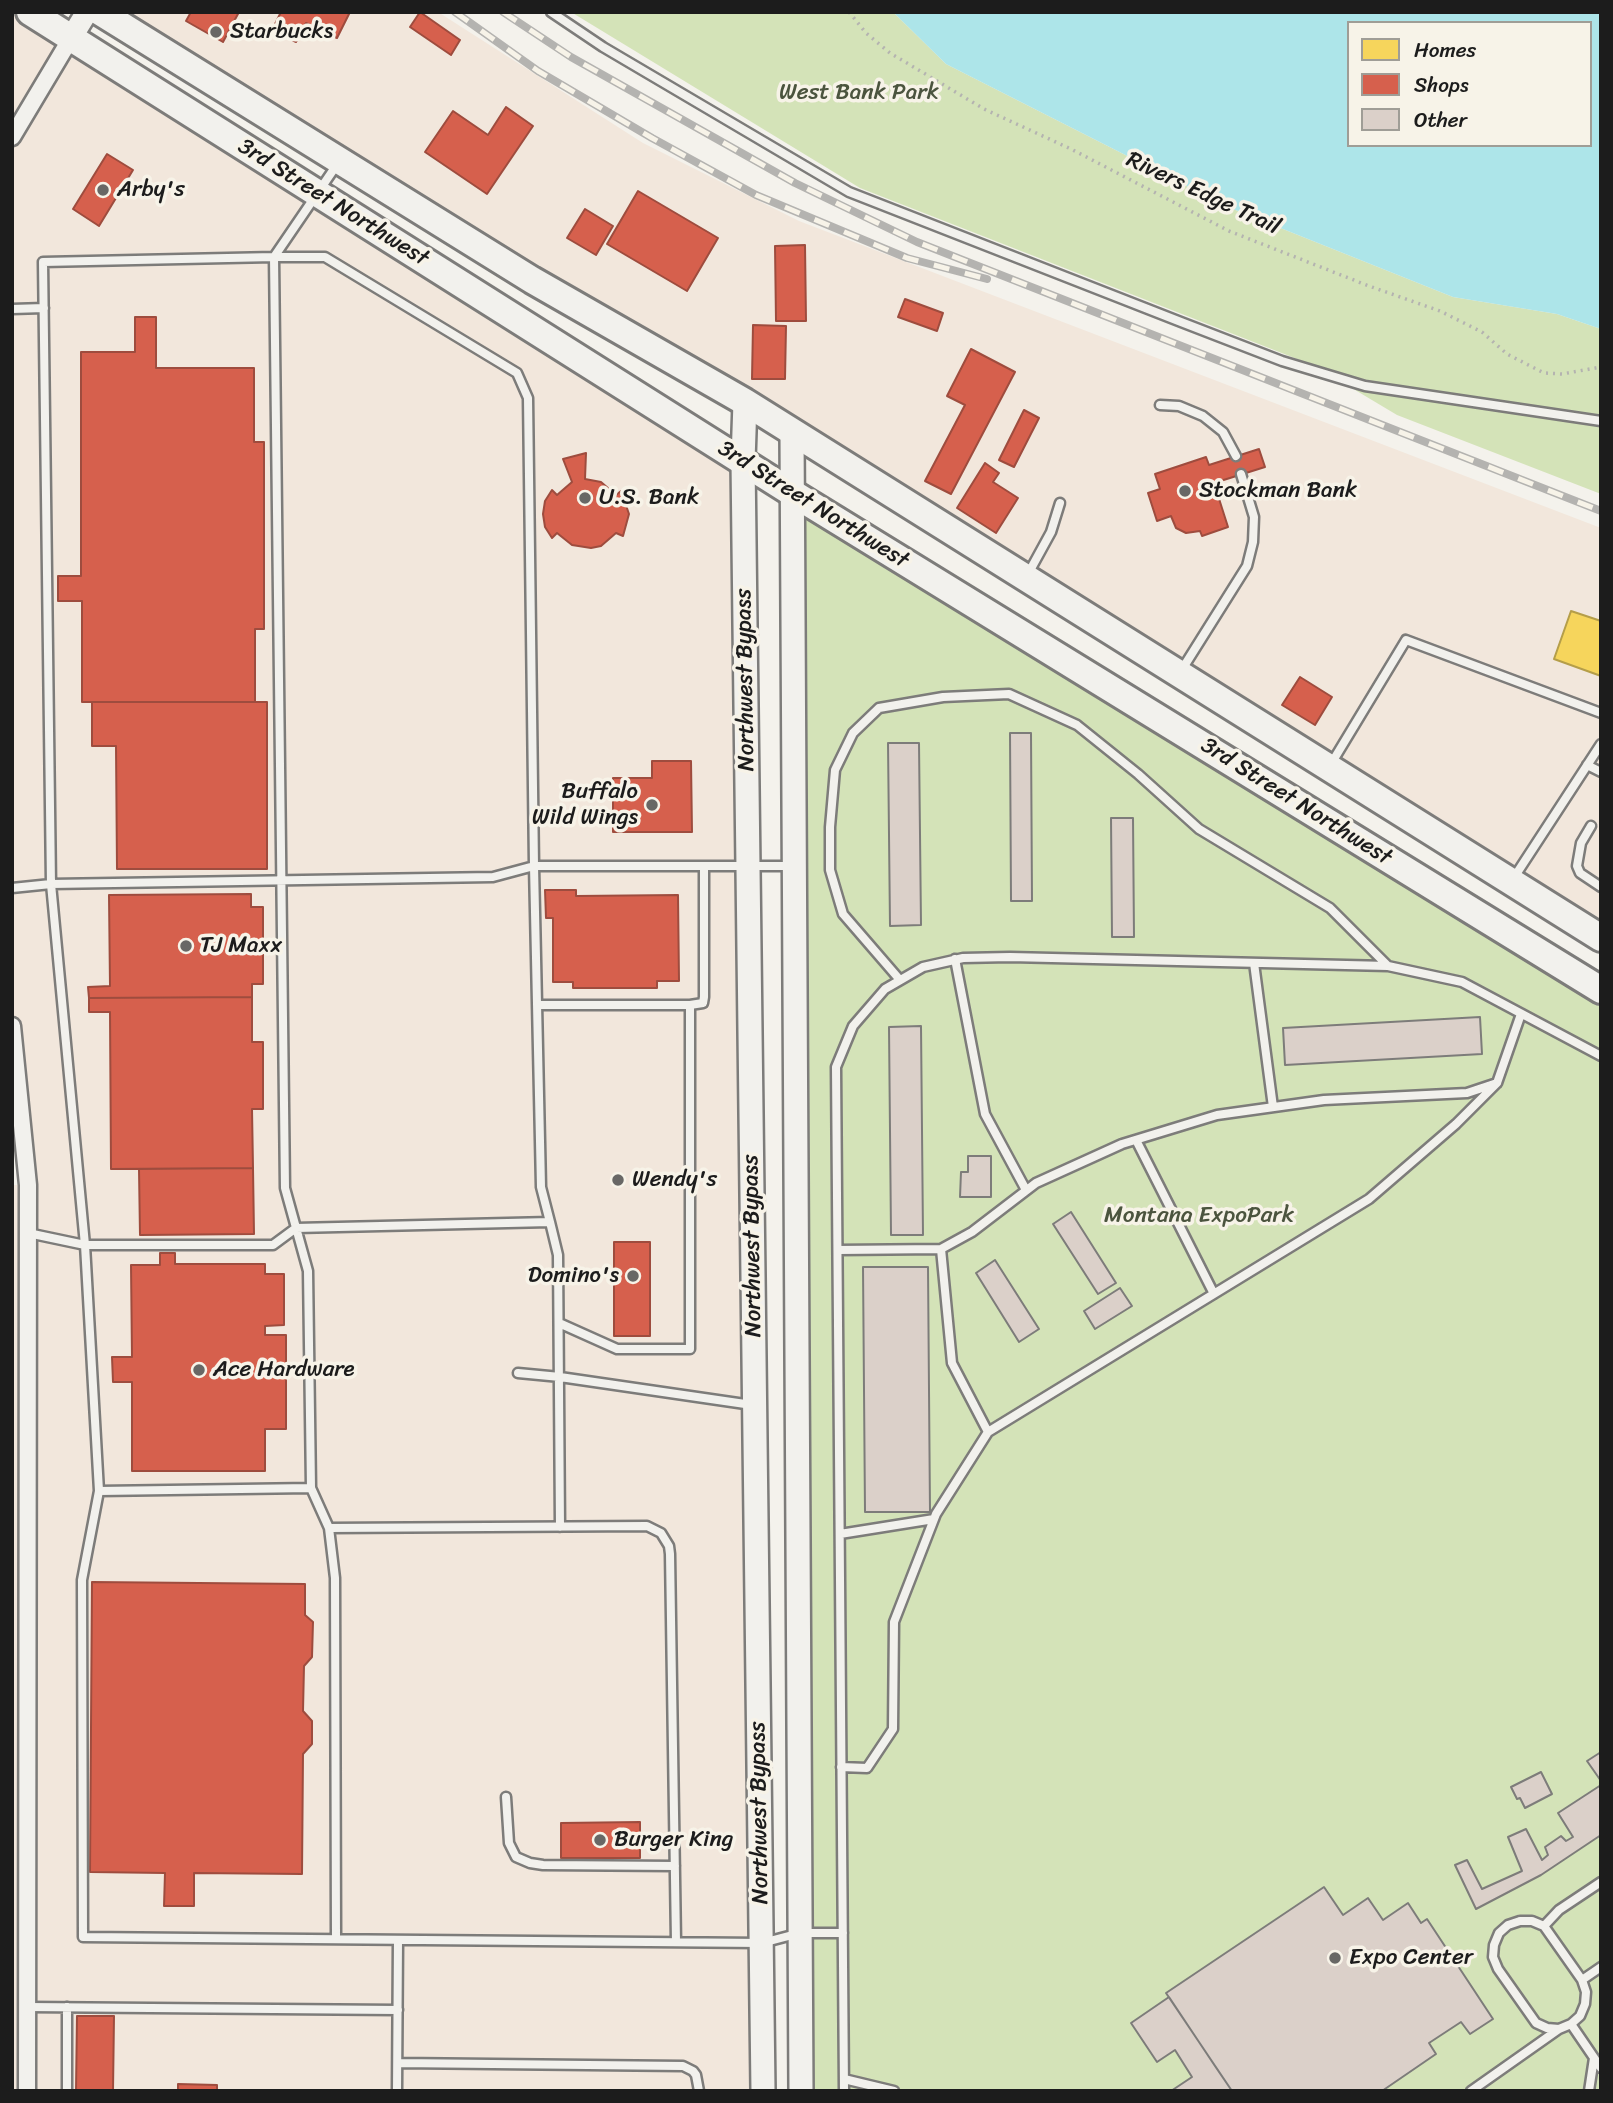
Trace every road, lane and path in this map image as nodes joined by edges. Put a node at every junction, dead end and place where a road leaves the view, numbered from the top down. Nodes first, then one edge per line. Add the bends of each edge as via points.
1 (30, 12) edge
2 (87, 12) edge
3 (100, 12) edge
4 (551, 12) edge
5 (849, 12) edge
6 (71, 38) junction
7 (12, 137) edge
8 (340, 161) junction
9 (318, 193) junction
10 (274, 257) junction
11 (44, 308) junction
12 (12, 309) edge
13 (1601, 367) edge
14 (745, 402) junction
15 (1160, 405) dead end
16 (1601, 421) edge
17 (792, 432) junction
18 (1236, 456) dead end
19 (743, 461) junction
20 (1241, 474) dead end
21 (794, 494) junction
22 (1060, 503) dead end
23 (1026, 578) junction
24 (1180, 674) junction
25 (1601, 713) edge
26 (1601, 744) edge
27 (1587, 765) junction
28 (1330, 767) junction
29 (1601, 772) edge
30 (1591, 825) dead end
31 (534, 866) junction
32 (704, 866) junction
33 (748, 866) junction
34 (795, 866) junction
35 (281, 881) junction
36 (1512, 882) junction
37 (51, 884) junction
38 (1601, 887) edge
39 (12, 888) edge
40 (1601, 938) edge
41 (955, 960) junction
42 (1254, 963) junction
43 (1388, 966) junction
44 (900, 980) junction
45 (1601, 990) edge
46 (537, 1005) junction
47 (690, 1005) junction
48 (1521, 1014) junction
49 (12, 1026) edge
50 (1601, 1056) edge
51 (1497, 1083) junction
52 (1273, 1107) junction
53 (1136, 1140) junction
54 (20, 1185) edge
55 (1027, 1190) junction
56 (550, 1222) junction
57 (296, 1228) junction
58 (28, 1233) junction
59 (85, 1245) junction
60 (941, 1249) junction
61 (838, 1250) junction
62 (1214, 1294) junction
63 (559, 1323) junction
64 (518, 1373) dead end
65 (560, 1377) junction
66 (755, 1405) junction
67 (988, 1432) junction
68 (311, 1488) junction
69 (99, 1491) junction
70 (934, 1519) junction
71 (560, 1527) junction
72 (329, 1528) junction
73 (840, 1534) junction
74 (841, 1767) junction
75 (506, 1797) dead end
76 (675, 1866) junction
77 (1601, 1882) edge
78 (1544, 1926) junction
79 (800, 1933) junction
80 (843, 1933) junction
81 (337, 1939) junction
82 (398, 1940) junction
83 (676, 1942) junction
84 (762, 1943) junction
85 (1601, 1967) edge
86 (1582, 1980) junction
87 (27, 2007) junction
88 (67, 2007) junction
89 (398, 2010) junction
90 (1571, 2024) junction
91 (1559, 2029) junction
92 (1597, 2058) edge
93 (398, 2063) junction
94 (1601, 2068) edge
95 (844, 2079) junction
96 (26, 2091) edge
97 (67, 2091) edge
98 (397, 2091) edge
99 (699, 2091) edge
100 (764, 2091) edge
101 (801, 2091) edge
102 (844, 2091) edge
103 (894, 2091) edge
104 (1471, 2091) edge
105 (1589, 2091) edge

1 - 6 highway, 3rd Street Northwest
2 - 6 street
3 - 8 highway, 3rd Street Northwest
4 - 16 lane via 849,192 1181,322 1282,361 1365,386
5 - 13 path, Rivers Edge Trail via 890,53 984,109 1229,231 1440,311 1544,373
6 - 7 street
6 - 9 highway, 3rd Street Northwest
8 - 9 lane
8 - 14 highway, 3rd Street Northwest via 532,280
9 - 10 lane
9 - 19 highway, 3rd Street Northwest
10 - 11 lane via 43,262
10 - 31 lane via 325,257 517,373 528,398
10 - 35 lane
11 - 12 lane
11 - 37 lane
14 - 17 highway, 3rd Street Northwest
14 - 19 main road, Northwest Bypass
15 - 18 lane via 1178,405 1203,416 1223,432
17 - 21 main road, Northwest Bypass
17 - 23 highway, 3rd Street Northwest
19 - 21 highway, 3rd Street Northwest
19 - 33 main road, Northwest Bypass
20 - 24 lane via 1254,517 1247,566
21 - 34 main road, Northwest Bypass
21 - 45 highway, 3rd Street Northwest
22 - 23 lane via 1051,532
23 - 24 highway, 3rd Street Northwest
24 - 28 highway, 3rd Street Northwest
25 - 28 lane via 1406,640
26 - 27 lane
27 - 29 lane
27 - 36 lane
28 - 36 highway, 3rd Street Northwest
30 - 38 lane via 1581,843 1577,866
31 - 32 lane
31 - 35 lane via 493,877
31 - 46 lane
32 - 33 lane
32 - 47 lane via 704,998 703,1003
33 - 34 lane
33 - 66 main road, Northwest Bypass
34 - 79 main road, Northwest Bypass
35 - 37 lane
35 - 57 lane via 285,1188
36 - 40 highway, 3rd Street Northwest
37 - 39 lane
37 - 59 lane
41 - 42 lane via 1010,957
41 - 44 lane via 923,967
41 - 55 lane via 985,1114
42 - 43 lane
42 - 52 lane
43 - 44 lane via 1330,908 1199,829 1077,725 1009,694 943,697 879,708 853,733 835,770 830,870 843,914
43 - 48 lane via 1462,982
44 - 61 lane via 885,989 853,1026 836,1067
46 - 47 lane
46 - 56 lane via 541,1187
47 - 63 lane via 690,1349 617,1349
48 - 50 lane
48 - 51 lane
49 - 54 street
51 - 52 lane via 1467,1093
51 - 62 lane via 1369,1199
52 - 53 lane via 1217,1115
53 - 55 lane
53 - 62 lane
54 - 58 street
55 - 60 lane via 972,1232
56 - 57 lane
56 - 63 lane via 558,1255
57 - 59 lane via 273,1245
57 - 68 lane via 308,1271
58 - 59 lane
58 - 87 street
59 - 69 lane
60 - 61 lane
60 - 67 lane via 952,1363
61 - 73 lane
62 - 67 lane
63 - 65 lane
64 - 65 lane
65 - 66 lane
65 - 71 lane
66 - 84 main road, Northwest Bypass
67 - 70 lane
68 - 69 lane
68 - 72 lane
69 - 81 lane via 82,1580 83,1937
70 - 73 lane
70 - 74 lane via 894,1622 892,1730 867,1768
71 - 72 lane
71 - 76 lane via 647,1526 661,1532 669,1546
72 - 81 lane via 335,1578
73 - 74 lane
74 - 80 lane
75 - 76 lane via 509,1843 516,1857 530,1863
76 - 83 lane
77 - 78 lane
78 - 86 lane
78 - 91 lane via 1532,1921 1508,1925 1499,1933 1493,1957 1535,2023
79 - 80 lane
79 - 84 lane
79 - 101 main road, Northwest Bypass
80 - 95 lane
81 - 82 lane
82 - 83 lane
82 - 89 lane
83 - 84 lane
84 - 100 main road, Northwest Bypass
85 - 86 lane
86 - 90 lane via 1586,2004
87 - 88 lane
87 - 96 street
88 - 89 lane
88 - 97 lane
89 - 93 lane
90 - 91 lane
90 - 92 lane
91 - 104 lane
92 - 94 lane
92 - 105 lane
93 - 98 lane
93 - 99 lane via 683,2066 696,2075
95 - 102 lane
95 - 103 lane

